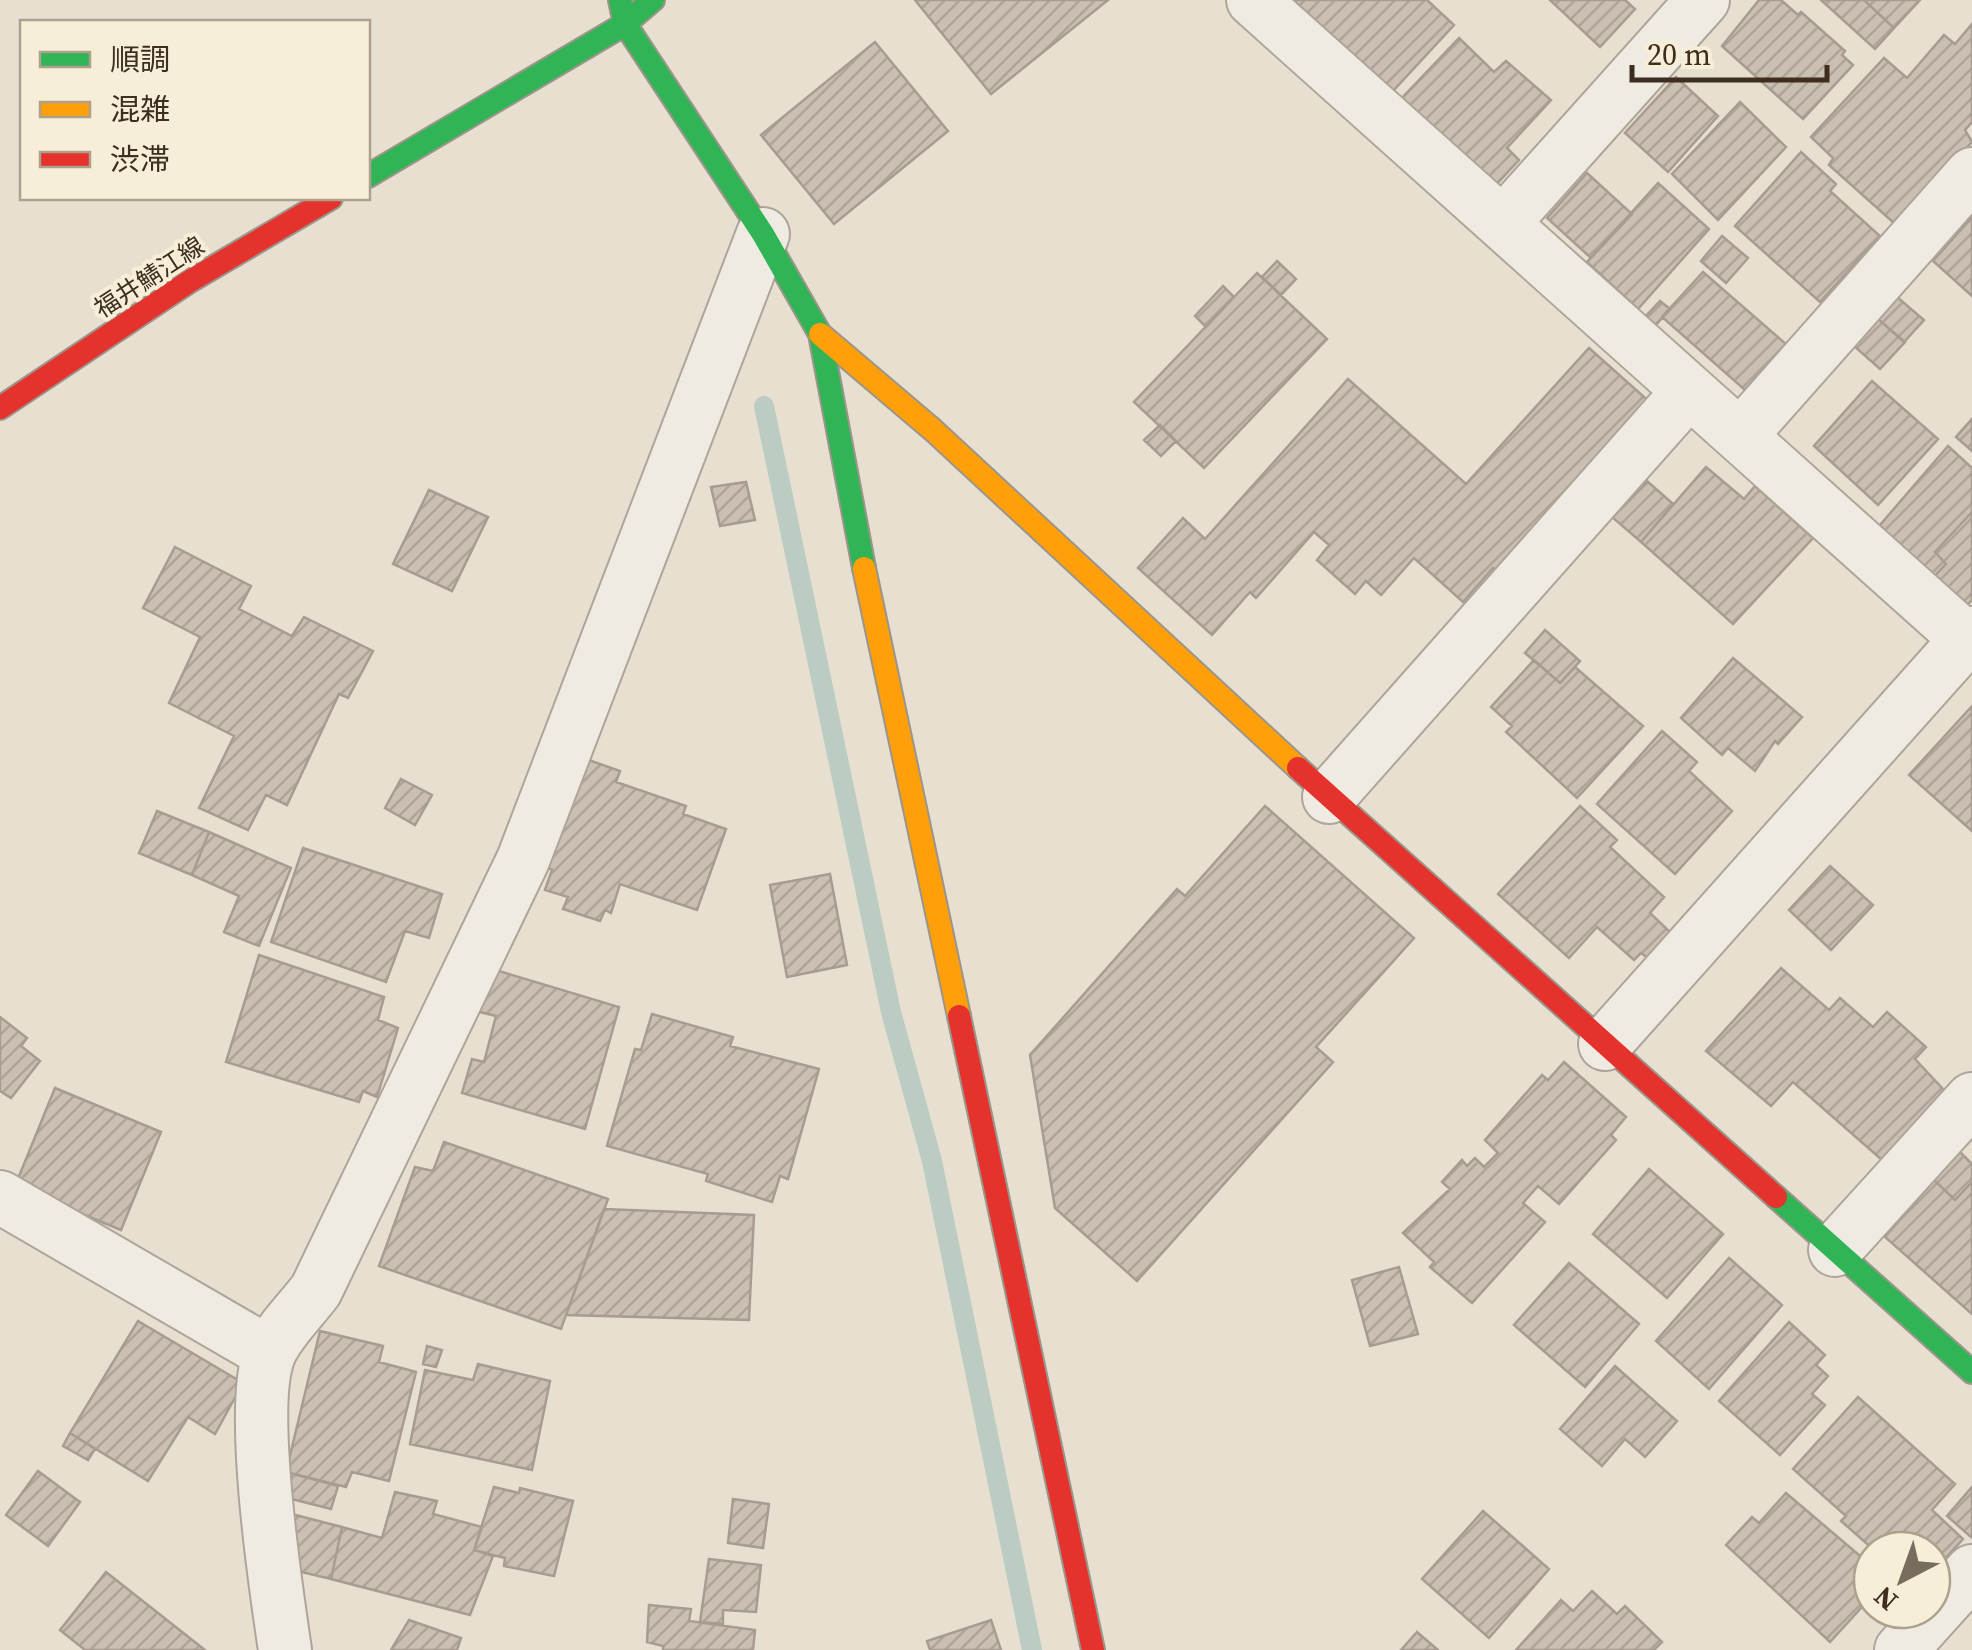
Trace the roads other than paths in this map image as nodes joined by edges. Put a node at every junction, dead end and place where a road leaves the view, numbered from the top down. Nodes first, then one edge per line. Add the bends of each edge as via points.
1 (620, 0) edge
2 (654, 0) edge
3 (1253, 0) edge
4 (1704, 0) edge
5 (625, 24) junction
6 (1972, 174) edge
7 (370, 175) edge
8 (328, 200) edge
9 (1504, 224) junction
10 (763, 234) junction
11 (820, 334) junction
12 (1689, 391) junction
13 (0, 408) edge
14 (1740, 436) junction
15 (1970, 638) edge
16 (1329, 797) junction
17 (1605, 1044) junction
18 (1972, 1099) edge
19 (0, 1197) edge
20 (1835, 1250) junction
21 (269, 1353) junction
22 (1972, 1372) edge
23 (1972, 1571) edge
24 (285, 1650) edge
25 (1093, 1650) edge
26 (1901, 1650) edge

1 - 5 street
2 - 5 street
3 - 9 street
4 - 9 street
5 - 7 street
5 - 10 street
6 - 14 street
8 - 13 street, 福井鯖江線 via 190,281
9 - 12 street
10 - 11 street
10 - 21 street via 523,860 316,1290
11 - 16 street via 933,430
11 - 25 street
12 - 14 street
12 - 16 street
14 - 15 street
15 - 17 street
16 - 17 street
17 - 20 street
18 - 20 street
19 - 21 street
20 - 22 street
21 - 24 street via 262,1414
23 - 26 street

